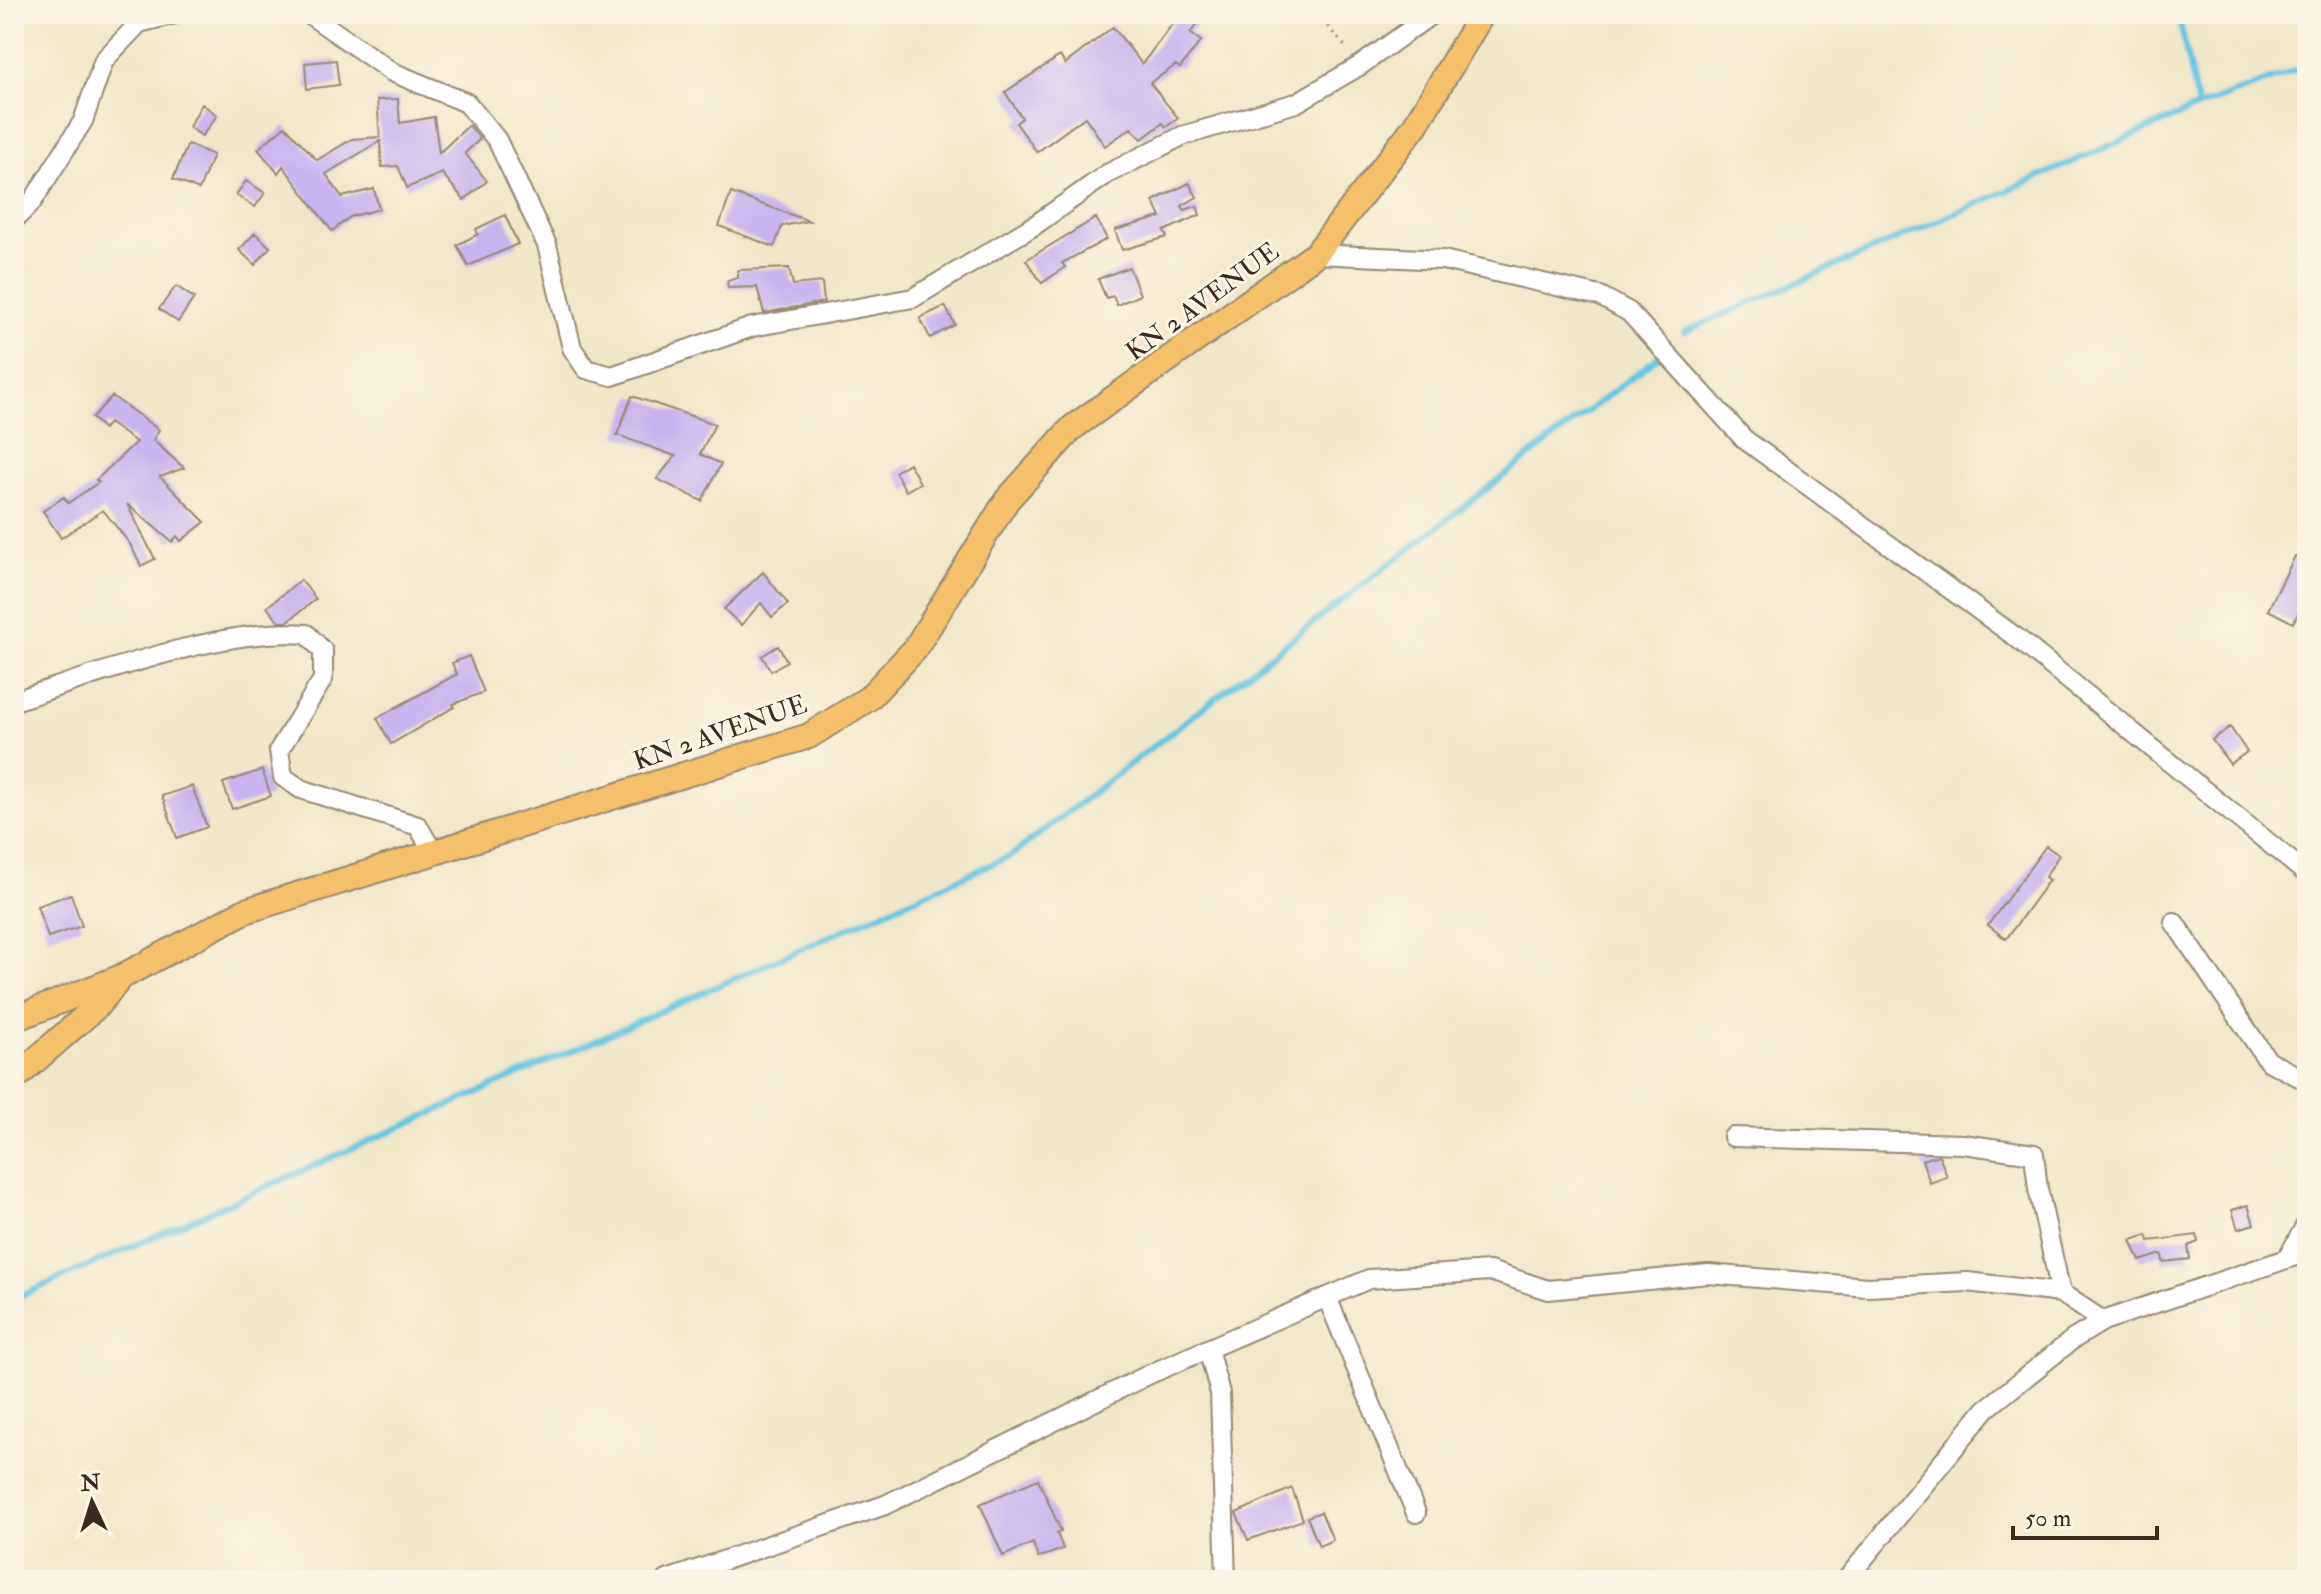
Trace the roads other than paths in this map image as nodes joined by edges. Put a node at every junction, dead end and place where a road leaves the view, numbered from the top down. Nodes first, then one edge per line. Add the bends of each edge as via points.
1 (175, 14) edge
2 (309, 14) edge
3 (1432, 14) edge
4 (1482, 14) edge
5 (14, 220) edge
6 (1316, 254) junction
7 (14, 701) edge
8 (433, 852) junction
9 (2307, 874) edge
10 (2174, 922) dead end
11 (121, 977) junction
12 (14, 1019) edge
13 (14, 1079) edge
14 (2307, 1081) edge
15 (1733, 1137) dead end
16 (2307, 1223) edge
17 (2307, 1252) edge
18 (2288, 1257) junction
19 (2061, 1293) junction
20 (1327, 1297) junction
21 (2103, 1321) junction
22 (1208, 1349) junction
23 (1416, 1513) dead end
24 (667, 1580) edge
25 (1226, 1580) edge
26 (1846, 1580) edge

1 - 5 street via 139,23 104,60 83,121 32,202
2 - 3 street via 392,72 467,103 497,140 547,245 572,348 586,369 612,376 752,327 913,298 1035,225 1107,174 1182,136 1296,103
4 - 6 main road, KN 2 AVENUE via 1415,126
6 - 8 main road, KN 2 AVENUE via 1072,428 1007,500 915,649 859,704 809,736
6 - 9 street via 1443,260 1600,296 1629,312 1744,439 2017,638
7 - 8 street via 216,643 285,632 307,634 323,651 323,679 279,750 283,777 301,789 418,826
8 - 11 main road, KN 2 AVENUE via 245,911
10 - 14 street via 2268,1061
11 - 12 main road
11 - 13 main road, KN 2 AVENUE via 96,1007
15 - 19 street via 1963,1144 2034,1154
16 - 18 street
17 - 18 street
18 - 21 street
19 - 20 street via 1967,1282 1868,1287 1708,1274 1548,1290 1490,1271 1369,1279
19 - 21 street
20 - 22 street
20 - 23 street
21 - 26 street via 1986,1409
22 - 24 street via 885,1505
22 - 25 street via 1220,1393

